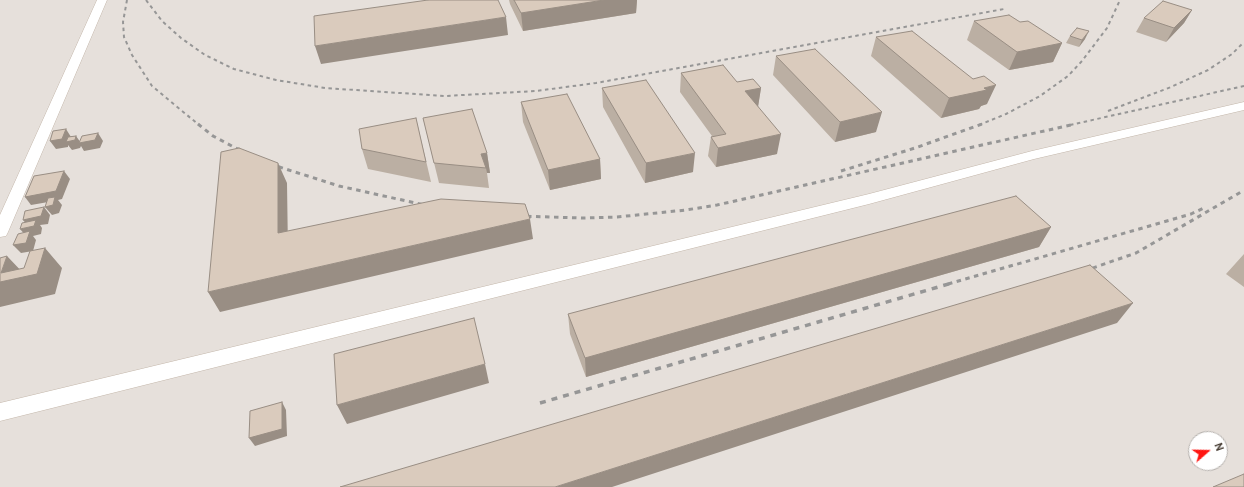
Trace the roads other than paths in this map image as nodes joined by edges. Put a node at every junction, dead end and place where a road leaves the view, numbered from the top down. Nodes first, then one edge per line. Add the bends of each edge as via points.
1 (102, 0) edge
2 (1244, 106) edge
3 (0, 232) edge
4 (0, 412) edge

1 - 3 lane
2 - 4 lane via 1032,155 869,199

